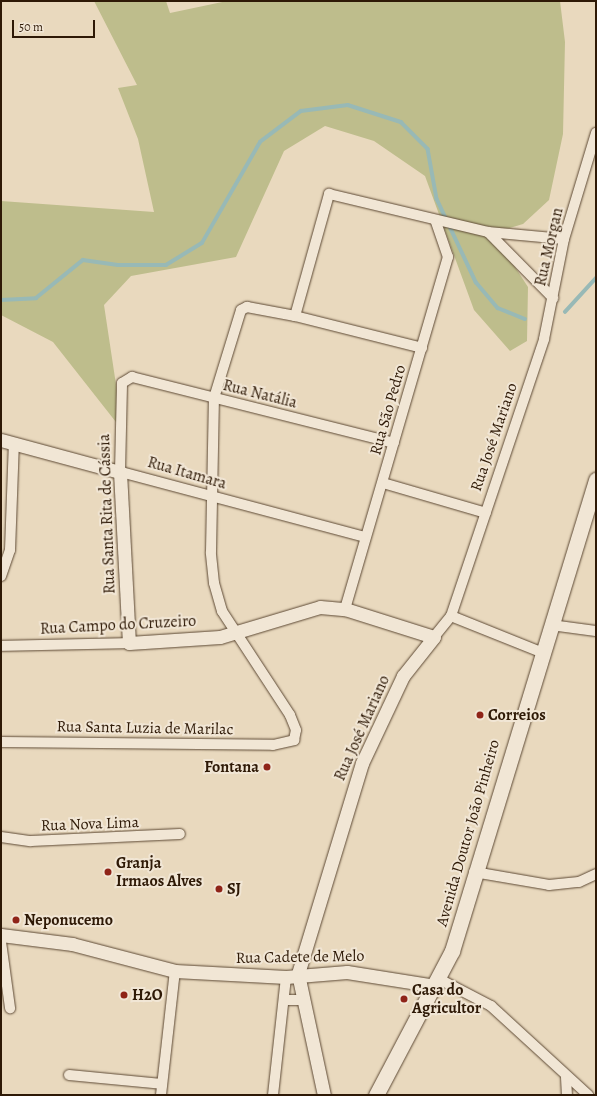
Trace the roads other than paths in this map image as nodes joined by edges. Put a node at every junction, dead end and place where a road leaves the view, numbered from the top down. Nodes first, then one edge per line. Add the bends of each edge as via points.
1 (596, 133) edge
2 (593, 151) edge
3 (435, 220) junction
4 (488, 232) junction
5 (564, 240) junction
6 (553, 298) junction
7 (295, 316) junction
8 (422, 348) junction
9 (534, 369) joint
10 (122, 383) joint
11 (214, 398) junction
12 (1, 440) edge
13 (14, 443) junction
14 (394, 443) junction
15 (120, 472) junction
16 (596, 479) edge
17 (383, 482) junction
18 (211, 498) junction
19 (486, 513) junction
20 (365, 537) junction
21 (1, 576) edge
22 (345, 609) junction
23 (451, 616) junction
24 (551, 625) junction
25 (596, 631) edge
26 (237, 634) junction
27 (434, 637) junction
28 (129, 643) junction
29 (1, 646) edge
30 (541, 652) junction
31 (1, 742) edge
32 (180, 834) dead end
33 (1, 838) edge
34 (474, 872) junction
35 (596, 874) edge
36 (1, 935) edge
37 (1, 942) edge
38 (174, 971) junction
39 (292, 976) junction
40 (437, 983) junction
41 (284, 1000) junction
42 (304, 1000) junction
43 (10, 1008) dead end
44 (69, 1075) dead end
45 (566, 1077) junction
46 (162, 1084) junction
47 (161, 1095) edge
48 (273, 1095) edge
49 (324, 1095) edge
50 (376, 1095) edge
51 (567, 1095) edge
52 (588, 1095) edge

1 - 2 street, Rua Morgan
2 - 5 street, Rua Morgan
3 - 4 street
3 - 7 street via 330,194
3 - 8 street, Rua São Pedro via 448,257
4 - 5 street
4 - 6 street
5 - 6 street, Rua Morgan
6 - 9 street, Rua Morgan
7 - 8 street
7 - 11 street via 246,307 242,310
8 - 14 street, Rua São Pedro
9 - 19 street, Rua José Mariano
10 - 11 street, Rua Natália via 132,377
10 - 15 street, Rua Santa Rita de Cássia
11 - 14 street, Rua Natália
11 - 18 street
12 - 13 street, Rua Itamara
13 - 15 street, Rua Itamara
13 - 21 street via 10,550
14 - 17 street, Rua São Pedro
15 - 18 street, Rua Itamara
15 - 28 street, Rua Santa Rita de Cássia
16 - 24 main road, Avenida Doutor João Pinheiro
17 - 19 street
17 - 20 street, Rua São Pedro
18 - 20 street, Rua Itamara
18 - 26 street via 214,583 222,611
19 - 23 street, Rua José Mariano
20 - 22 street, Rua São Pedro
22 - 26 street, Rua Campo do Cruzeiro via 312,608
22 - 27 street, Rua Campo do Cruzeiro
23 - 27 street, Rua José Mariano
23 - 30 street
24 - 25 street
24 - 30 main road, Avenida Doutor João Pinheiro
26 - 28 street, Rua Campo do Cruzeiro
26 - 31 street, Rua Santa Luzia de Marilac via 290,715 296,738 289,743
27 - 39 street, Rua José Mariano via 403,676 362,763
28 - 29 street, Rua Campo do Cruzeiro
30 - 34 main road, Avenida Doutor João Pinheiro
32 - 33 street, Rua Nova Lima via 32,841
34 - 35 street via 549,885 579,882
34 - 40 main road, Avenida Doutor João Pinheiro via 452,951
36 - 38 street, Rua Cadete de Melo via 72,944
37 - 43 street
38 - 39 street, Rua Cadete de Melo
38 - 46 street
39 - 40 street, Rua Cadete de Melo via 376,974
39 - 41 street
39 - 42 street, Rua José Mariano
40 - 45 street via 491,1006
40 - 50 main road, Avenida Doutor João Pinheiro
41 - 42 street
41 - 48 street
42 - 49 street, Rua José Mariano
44 - 46 street
45 - 51 street
45 - 52 street
46 - 47 street

